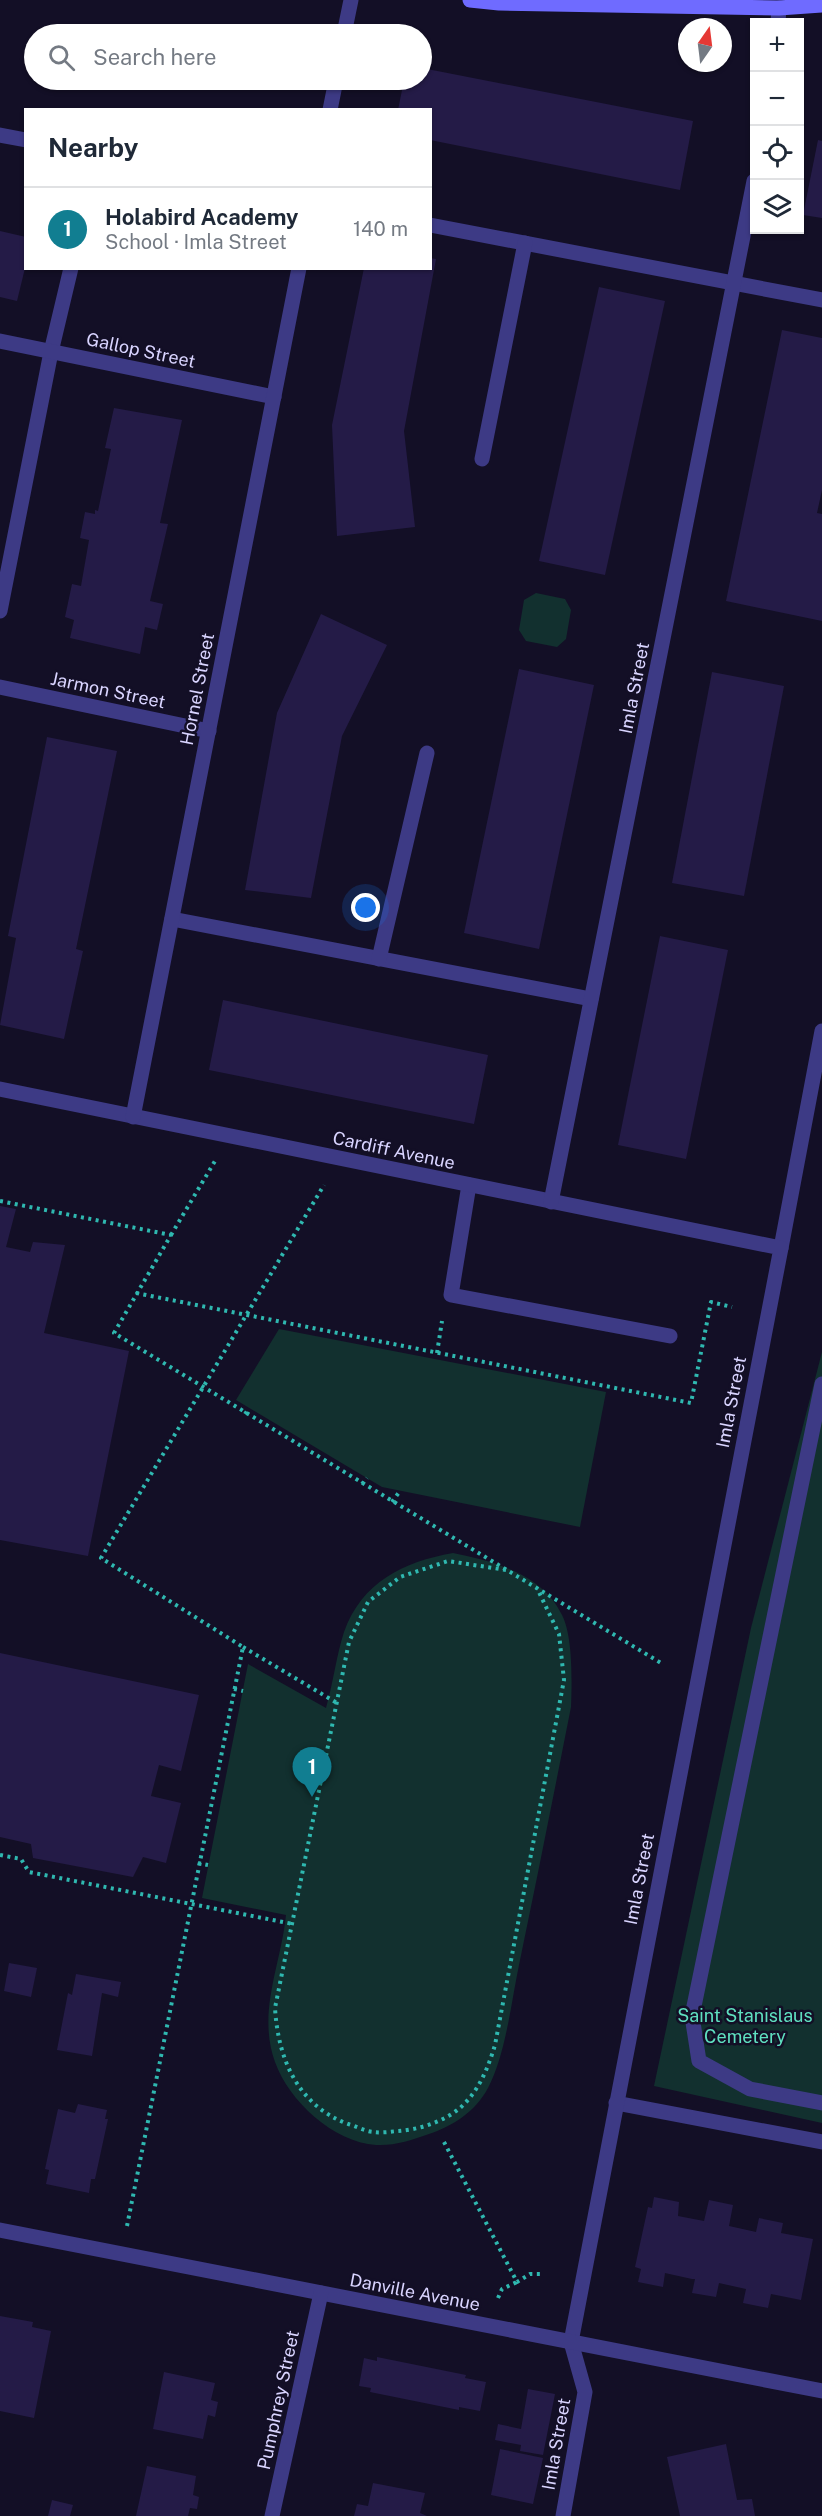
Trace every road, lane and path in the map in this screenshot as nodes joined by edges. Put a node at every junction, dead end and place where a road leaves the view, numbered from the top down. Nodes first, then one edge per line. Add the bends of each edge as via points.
1 (351, 0) edge
2 (470, 0) edge
3 (822, 5) edge
4 (778, 15) edge
5 (346, 24) edge
6 (334, 90) edge
7 (330, 108) edge
8 (0, 135) edge
9 (24, 140) edge
10 (750, 201) edge
11 (432, 225) edge
12 (525, 243) junction
13 (71, 270) edge
14 (299, 270) edge
15 (734, 283) junction
16 (822, 300) edge
17 (0, 341) edge
18 (51, 352) junction
19 (274, 397) junction
20 (482, 459) dead end
21 (0, 611) edge
22 (0, 687) edge
23 (209, 731) junction
24 (427, 753) dead end
25 (172, 919) junction
26 (379, 959) junction
27 (591, 999) junction
28 (822, 1031) edge
29 (0, 1089) edge
30 (133, 1117) junction
31 (216, 1156) dead end
32 (326, 1179) dead end
33 (469, 1185) junction
34 (0, 1201) edge
35 (551, 1202) junction
36 (171, 1235) junction
37 (781, 1248) junction
38 (136, 1293) junction
39 (732, 1307) dead end
40 (246, 1315) junction
41 (670, 1336) dead end
42 (822, 1384) edge
43 (203, 1388) junction
44 (249, 1408) dead end
45 (245, 1414) junction
46 (367, 1478) dead end
47 (362, 1484) junction
48 (400, 1491) dead end
49 (392, 1502) junction
50 (506, 1570) junction
51 (537, 1588) junction
52 (243, 1647) junction
53 (661, 1663) dead end
54 (234, 1689) junction
55 (243, 1691) dead end
56 (337, 1703) junction
57 (0, 1855) edge
58 (198, 1863) junction
59 (208, 1865) dead end
60 (190, 1904) junction
61 (293, 1924) junction
62 (616, 2103) junction
63 (822, 2103) edge
64 (444, 2142) dead end
65 (822, 2142) edge
66 (0, 2230) edge
67 (126, 2232) dead end
68 (541, 2274) dead end
69 (517, 2282) junction
70 (321, 2293) junction
71 (498, 2298) dead end
72 (570, 2342) junction
73 (822, 2391) edge
74 (272, 2516) edge
75 (563, 2516) edge

1 - 5 street
2 - 4 main road
3 - 4 main road
6 - 7 street
8 - 9 street
10 - 15 street, Imla Street
11 - 12 street
12 - 15 street
12 - 20 street
13 - 18 street
14 - 19 street, Hornel Street
15 - 16 street
15 - 27 street, Imla Street
17 - 18 street, Gallop Street
18 - 19 street, Gallop Street
18 - 21 street
19 - 23 street, Hornel Street
22 - 23 street, Jarmon Street
23 - 25 street, Hornel Street
24 - 26 street
25 - 26 street
25 - 30 street, Hornel Street
26 - 27 street
27 - 35 street, Imla Street
28 - 37 street, Imla Street
29 - 30 street, Cardiff Avenue
30 - 33 street, Cardiff Avenue
31 - 36 path
32 - 40 path
33 - 35 street, Cardiff Avenue
33 - 41 street via 451,1295
34 - 36 path
35 - 37 street, Cardiff Avenue
36 - 38 path
37 - 62 street, Imla Street
38 - 40 path
38 - 43 path via 114,1333
39 - 40 path via 711,1302 691,1403
40 - 43 path
42 - 63 street via 692,2016 699,2061 750,2089
43 - 45 path
43 - 52 path via 101,1558
44 - 45 path
45 - 47 path
46 - 47 path
47 - 49 path
48 - 49 path
49 - 50 path
50 - 51 path
50 - 56 path via 448,1561 400,1577 368,1602 349,1642
51 - 53 path
51 - 61 path via 559,1634 564,1680 495,2045 486,2072 460,2108 411,2131 372,2132 337,2119 312,2102 284,2059 277,2034 275,2008
52 - 54 path
52 - 56 path
54 - 55 path
54 - 58 path
56 - 61 path
57 - 60 path via 21,1859 28,1872
58 - 59 path
58 - 60 path
60 - 61 path
60 - 67 path
62 - 65 street
62 - 72 street, Imla Street
64 - 69 path
66 - 70 street, Danville Avenue
68 - 69 path via 530,2274
69 - 71 path via 502,2289
70 - 72 street, Danville Avenue
70 - 74 street, Pumphrey Street
72 - 73 street, Danville Avenue
72 - 75 street, Imla Street via 585,2392

